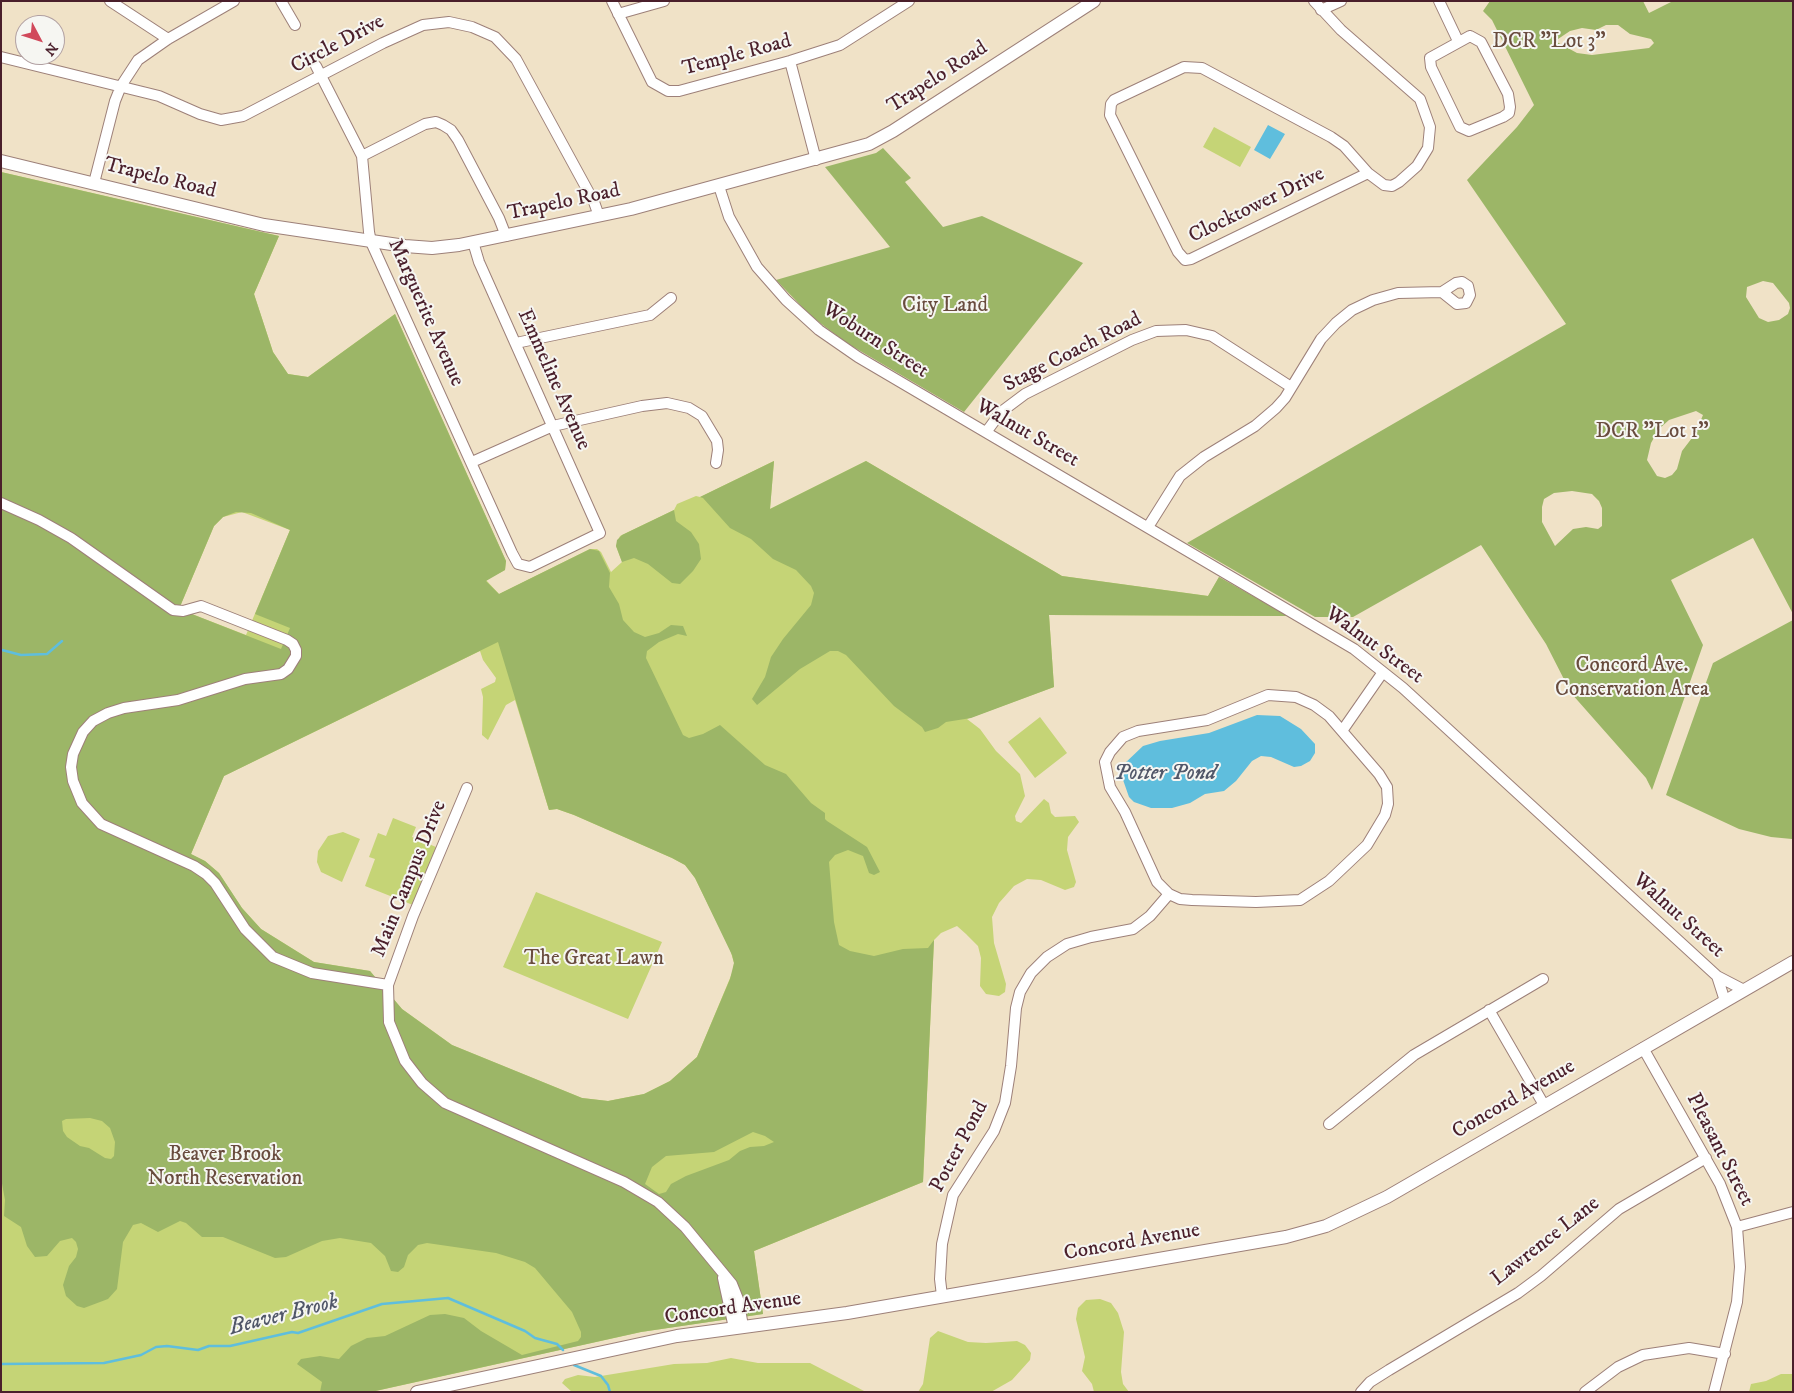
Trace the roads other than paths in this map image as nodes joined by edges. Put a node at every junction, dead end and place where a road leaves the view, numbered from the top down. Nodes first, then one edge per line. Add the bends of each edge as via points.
1 (110, 1) edge
2 (234, 1) edge
3 (281, 1) edge
4 (612, 1) edge
5 (664, 1) edge
6 (909, 1) edge
7 (1094, 1) edge
8 (1314, 1) edge
9 (1341, 1) edge
10 (1439, 1) edge
11 (1321, 10) junction
12 (618, 14) junction
13 (295, 25) dead end
14 (168, 39) junction
15 (1458, 41) junction
16 (1, 57) edge
17 (790, 61) junction
18 (319, 71) junction
19 (121, 86) junction
20 (362, 156) junction
21 (816, 160) junction
22 (1, 161) edge
23 (1368, 173) junction
24 (94, 184) junction
25 (719, 186) junction
26 (599, 216) junction
27 (506, 236) junction
28 (371, 242) junction
29 (473, 242) junction
30 (1442, 292) dead end
31 (671, 298) dead end
32 (516, 342) junction
33 (1291, 388) junction
34 (959, 415) joint
35 (553, 426) junction
36 (987, 432) junction
37 (472, 462) junction
38 (716, 462) dead end
39 (1, 503) edge
40 (1148, 527) junction
41 (524, 567) joint
42 (1383, 672) junction
43 (1342, 730) junction
44 (467, 788) dead end
45 (1169, 894) junction
46 (1793, 962) edge
47 (1717, 976) junction
48 (1543, 979) dead end
49 (388, 985) junction
50 (1744, 990) junction
51 (1725, 1001) junction
52 (1489, 1010) junction
53 (1643, 1048) junction
54 (1544, 1105) junction
55 (1329, 1124) dead end
56 (1706, 1158) junction
57 (1793, 1212) edge
58 (1737, 1227) junction
59 (942, 1296) junction
60 (738, 1327) junction
61 (1725, 1354) junction
62 (417, 1392) edge
63 (1361, 1392) edge
64 (1584, 1392) edge
65 (1714, 1392) edge

1 - 14 street
2 - 14 street
3 - 13 street
4 - 12 street, Temple Road
5 - 12 street
6 - 17 street, Temple Road via 840,45
7 - 21 main road, Trapelo Road via 881,138
8 - 11 street, Clocktower Drive
9 - 11 street
10 - 15 street
11 - 23 street, Clocktower Drive via 1409,88 1427,114 1430,127 1428,148 1409,175 1392,186 1384,185
12 - 17 street, Temple Road via 646,73 652,82 668,91 690,89
14 - 19 street via 138,60
15 - 15 street via 1432,55 1430,62 1460,127 1469,131 1509,113 1510,100 1482,42 1470,36
16 - 19 street, Circle Drive
17 - 21 street
18 - 19 street, Circle Drive via 243,116 221,120 174,101
18 - 20 street, Marguerite Avenue
18 - 26 street, Circle Drive via 422,25 449,22 480,29 506,47 523,70
19 - 24 street via 110,116
20 - 27 street via 425,124 436,122 443,125 458,140
20 - 28 street, Marguerite Avenue
21 - 25 main road, Trapelo Road
22 - 24 main road, Trapelo Road
23 - 23 street, Clocktower Drive via 1344,146 1331,137 1202,68 1184,67 1110,104 1110,116 1178,252 1185,260
24 - 28 main road, Trapelo Road via 264,226
25 - 26 main road, Trapelo Road
25 - 34 street, Woburn Street via 726,209 748,252 766,279 795,309 850,352
26 - 27 main road, Trapelo Road
27 - 29 main road, Trapelo Road
28 - 29 main road, Trapelo Road via 432,248
28 - 37 street, Marguerite Avenue
29 - 32 street, Emmeline Avenue
30 - 33 street via 1398,293 1352,310 1321,339
31 - 32 street via 650,315
32 - 35 street, Emmeline Avenue
33 - 36 street, Stage Coach Road via 1212,336 1186,330 1156,331 1025,394 1002,412
33 - 40 street via 1276,408 1255,426 1180,476
34 - 36 street, Walnut Street
35 - 37 street
35 - 38 street via 642,406 677,404 702,416 712,429 718,450
35 - 41 street, Emmeline Avenue via 600,533
36 - 40 street, Walnut Street
37 - 41 street, Marguerite Avenue via 515,559
39 - 49 street via 70,538 172,610 201,606 293,644 296,656 282,674 245,679 192,697 108,712 94,721 83,732 73,754 71,767 76,792 101,824 206,874 244,929 273,957 312,973
40 - 42 street, Walnut Street via 1336,638
42 - 43 street
42 - 47 street, Walnut Street
43 - 45 street via 1387,787 1388,804 1377,831 1367,845 1329,881 1300,900 1192,900
43 - 45 street via 1314,705 1296,697 1268,695 1207,720 1138,730 1123,737 1104,762 1110,787 1157,882
44 - 49 street, Main Campus Drive via 412,916
45 - 59 street, Potter Pond via 1134,929 1067,944 1047,957 1031,973 1020,992 1005,1103 994,1131 952,1196 942,1244
46 - 50 main road, Concord Avenue
47 - 50 street, Walnut Street
47 - 51 street, Walnut Street
48 - 52 street
49 - 60 street via 389,1022 395,1041 422,1083 445,1103 642,1191 658,1202 685,1227 736,1292
50 - 51 main road, Concord Avenue
51 - 53 main road, Concord Avenue
52 - 54 street
52 - 55 street via 1406,1060
53 - 54 main road, Concord Avenue
53 - 56 street, Pleasant Street
54 - 59 main road, Concord Avenue via 1382,1200 1326,1226 1286,1237
56 - 58 street, Pleasant Street via 1726,1195
56 - 63 street, Lawrence Lane via 1619,1209 1518,1293 1389,1370
57 - 58 street
58 - 61 street, Pleasant Street via 1739,1288
59 - 60 main road, Concord Avenue via 847,1313
60 - 62 main road, Concord Avenue via 611,1348
61 - 64 street via 1701,1348 1682,1348 1643,1355 1618,1367
61 - 65 street, Pleasant Street

